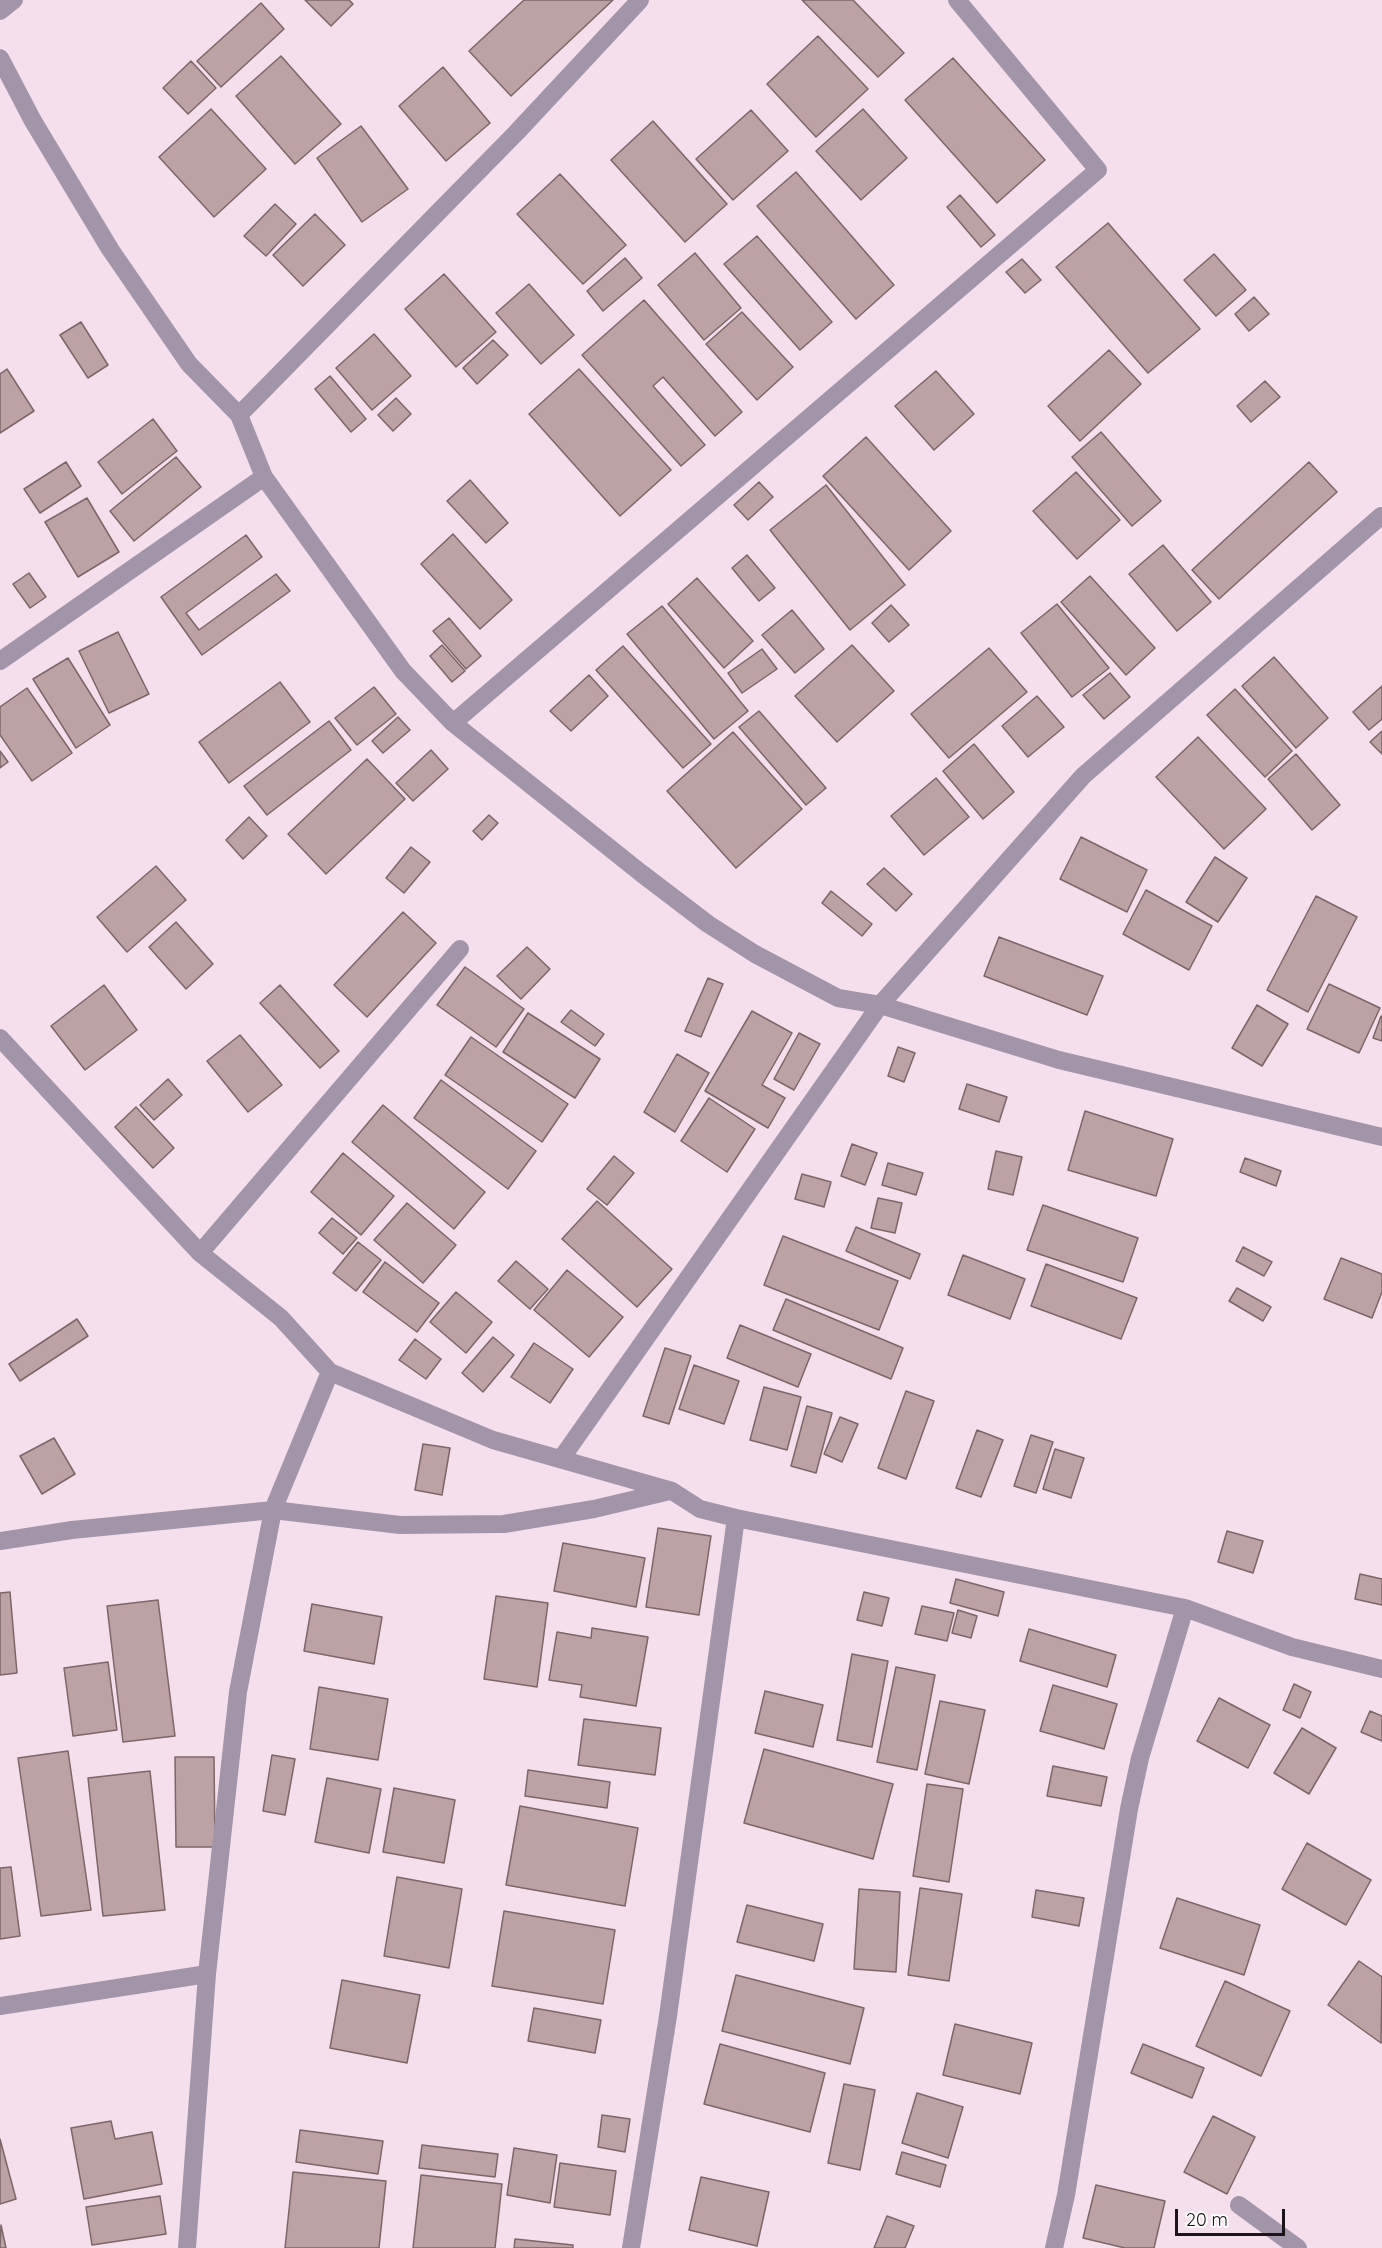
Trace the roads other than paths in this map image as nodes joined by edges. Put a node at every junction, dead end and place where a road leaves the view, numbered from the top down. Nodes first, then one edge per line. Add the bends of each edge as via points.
1 (14, 0) edge
2 (640, 0) edge
3 (957, 0) edge
4 (0, 11) edge
5 (0, 58) edge
6 (239, 415) junction
7 (264, 477) junction
8 (1382, 516) edge
9 (0, 661) edge
10 (453, 723) junction
11 (460, 949) dead end
12 (880, 1005) junction
13 (0, 1038) edge
14 (1382, 1137) edge
15 (200, 1253) junction
16 (330, 1372) junction
17 (561, 1459) junction
18 (672, 1491) junction
19 (273, 1510) junction
20 (736, 1518) junction
21 (0, 1541) edge
22 (1185, 1608) junction
23 (1382, 1669) edge
24 (207, 1974) junction
25 (0, 2006) edge
26 (1239, 2205) dead end
27 (187, 2248) edge
28 (631, 2248) edge
29 (1054, 2248) edge
30 (1298, 2248) edge

1 - 4 street
2 - 6 street via 516,133
3 - 10 street via 1098,170
5 - 6 street via 110,249 189,364
6 - 7 street
7 - 9 street
7 - 10 street via 403,671
8 - 12 street via 1083,776
10 - 12 street via 708,924 838,998
11 - 15 street
12 - 14 street via 1059,1060
12 - 17 street
13 - 15 street
15 - 16 street via 281,1318
16 - 17 street via 493,1440
16 - 19 street
17 - 18 street
18 - 19 street via 504,1524 400,1525
18 - 20 street via 700,1509
19 - 21 street
19 - 24 street via 238,1692
20 - 22 street
20 - 28 street via 668,2016
22 - 23 street via 1292,1647
22 - 29 street via 1140,1758 1129,1809
24 - 25 street
24 - 27 street
26 - 30 street

